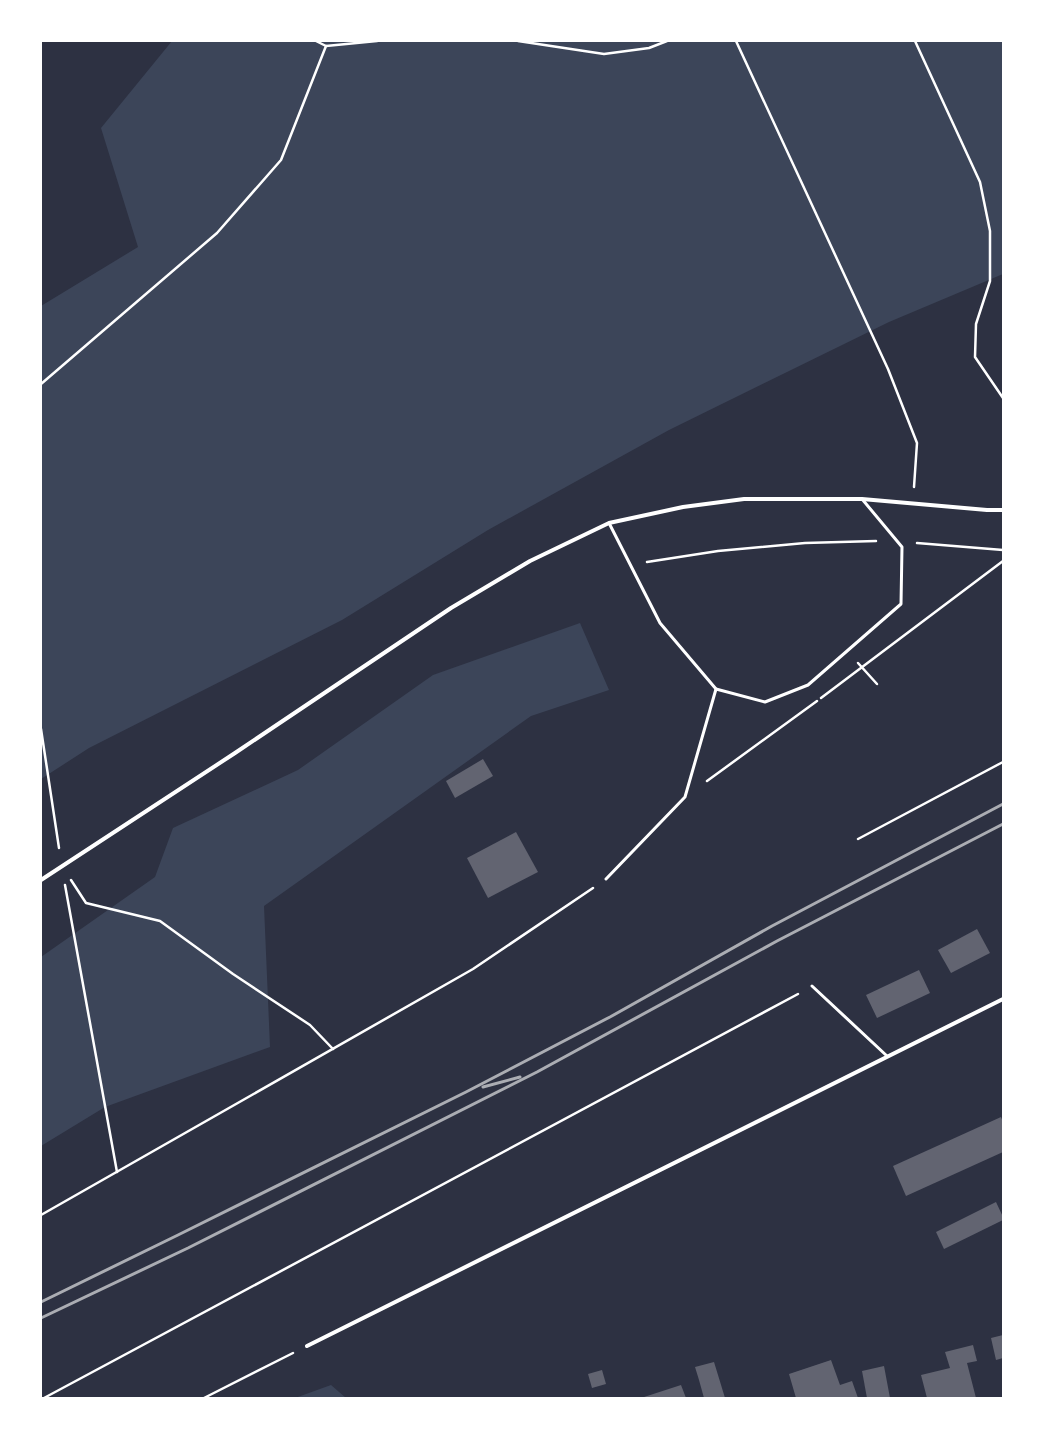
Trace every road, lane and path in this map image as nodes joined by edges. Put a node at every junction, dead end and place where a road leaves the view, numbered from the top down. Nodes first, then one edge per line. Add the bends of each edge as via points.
1 (316, 41) edge
2 (377, 41) edge
3 (518, 41) edge
4 (667, 41) edge
5 (736, 41) edge
6 (915, 41) edge
7 (326, 46) junction
8 (41, 384) edge
9 (1003, 398) edge
10 (862, 499) junction
11 (914, 504) junction
12 (1003, 510) edge
13 (609, 523) junction
14 (897, 541) junction
15 (1003, 550) edge
16 (1003, 561) edge
17 (630, 565) junction
18 (847, 651) junction
19 (862, 668) junction
20 (877, 684) dead end
21 (716, 689) junction
22 (41, 728) edge
23 (1003, 762) edge
24 (685, 797) junction
25 (858, 839) dead end
26 (61, 867) junction
27 (606, 879) joint
28 (41, 880) edge
29 (812, 986) joint
30 (1003, 999) edge
31 (333, 1049) junction
32 (888, 1056) junction
33 (118, 1172) junction
34 (41, 1215) edge
35 (307, 1346) joint
36 (44, 1398) edge
37 (204, 1398) edge

1 - 7 path
2 - 7 path
3 - 4 path via 604,54 648,48
5 - 11 path via 891,376 917,443
6 - 9 path via 980,182 990,232 990,281 976,324 975,357
7 - 8 path via 281,160 217,233
10 - 11 street
10 - 13 street via 744,499 683,507
10 - 14 lane
11 - 12 street
13 - 17 lane
13 - 26 street via 530,560 451,608
14 - 15 path
14 - 17 path via 804,543 718,551
14 - 18 lane via 902,547 901,604
16 - 19 path
17 - 21 lane via 660,623
18 - 19 path
18 - 21 lane via 808,686 765,702
19 - 20 path
19 - 24 path
21 - 24 lane
22 - 26 path
23 - 25 path
24 - 27 lane
26 - 28 street
26 - 31 path via 86,903 160,921 310,1025
26 - 33 path
27 - 31 path via 473,969
29 - 32 lane
29 - 36 path
30 - 32 street
31 - 33 path
32 - 35 street
33 - 34 path
35 - 37 path

